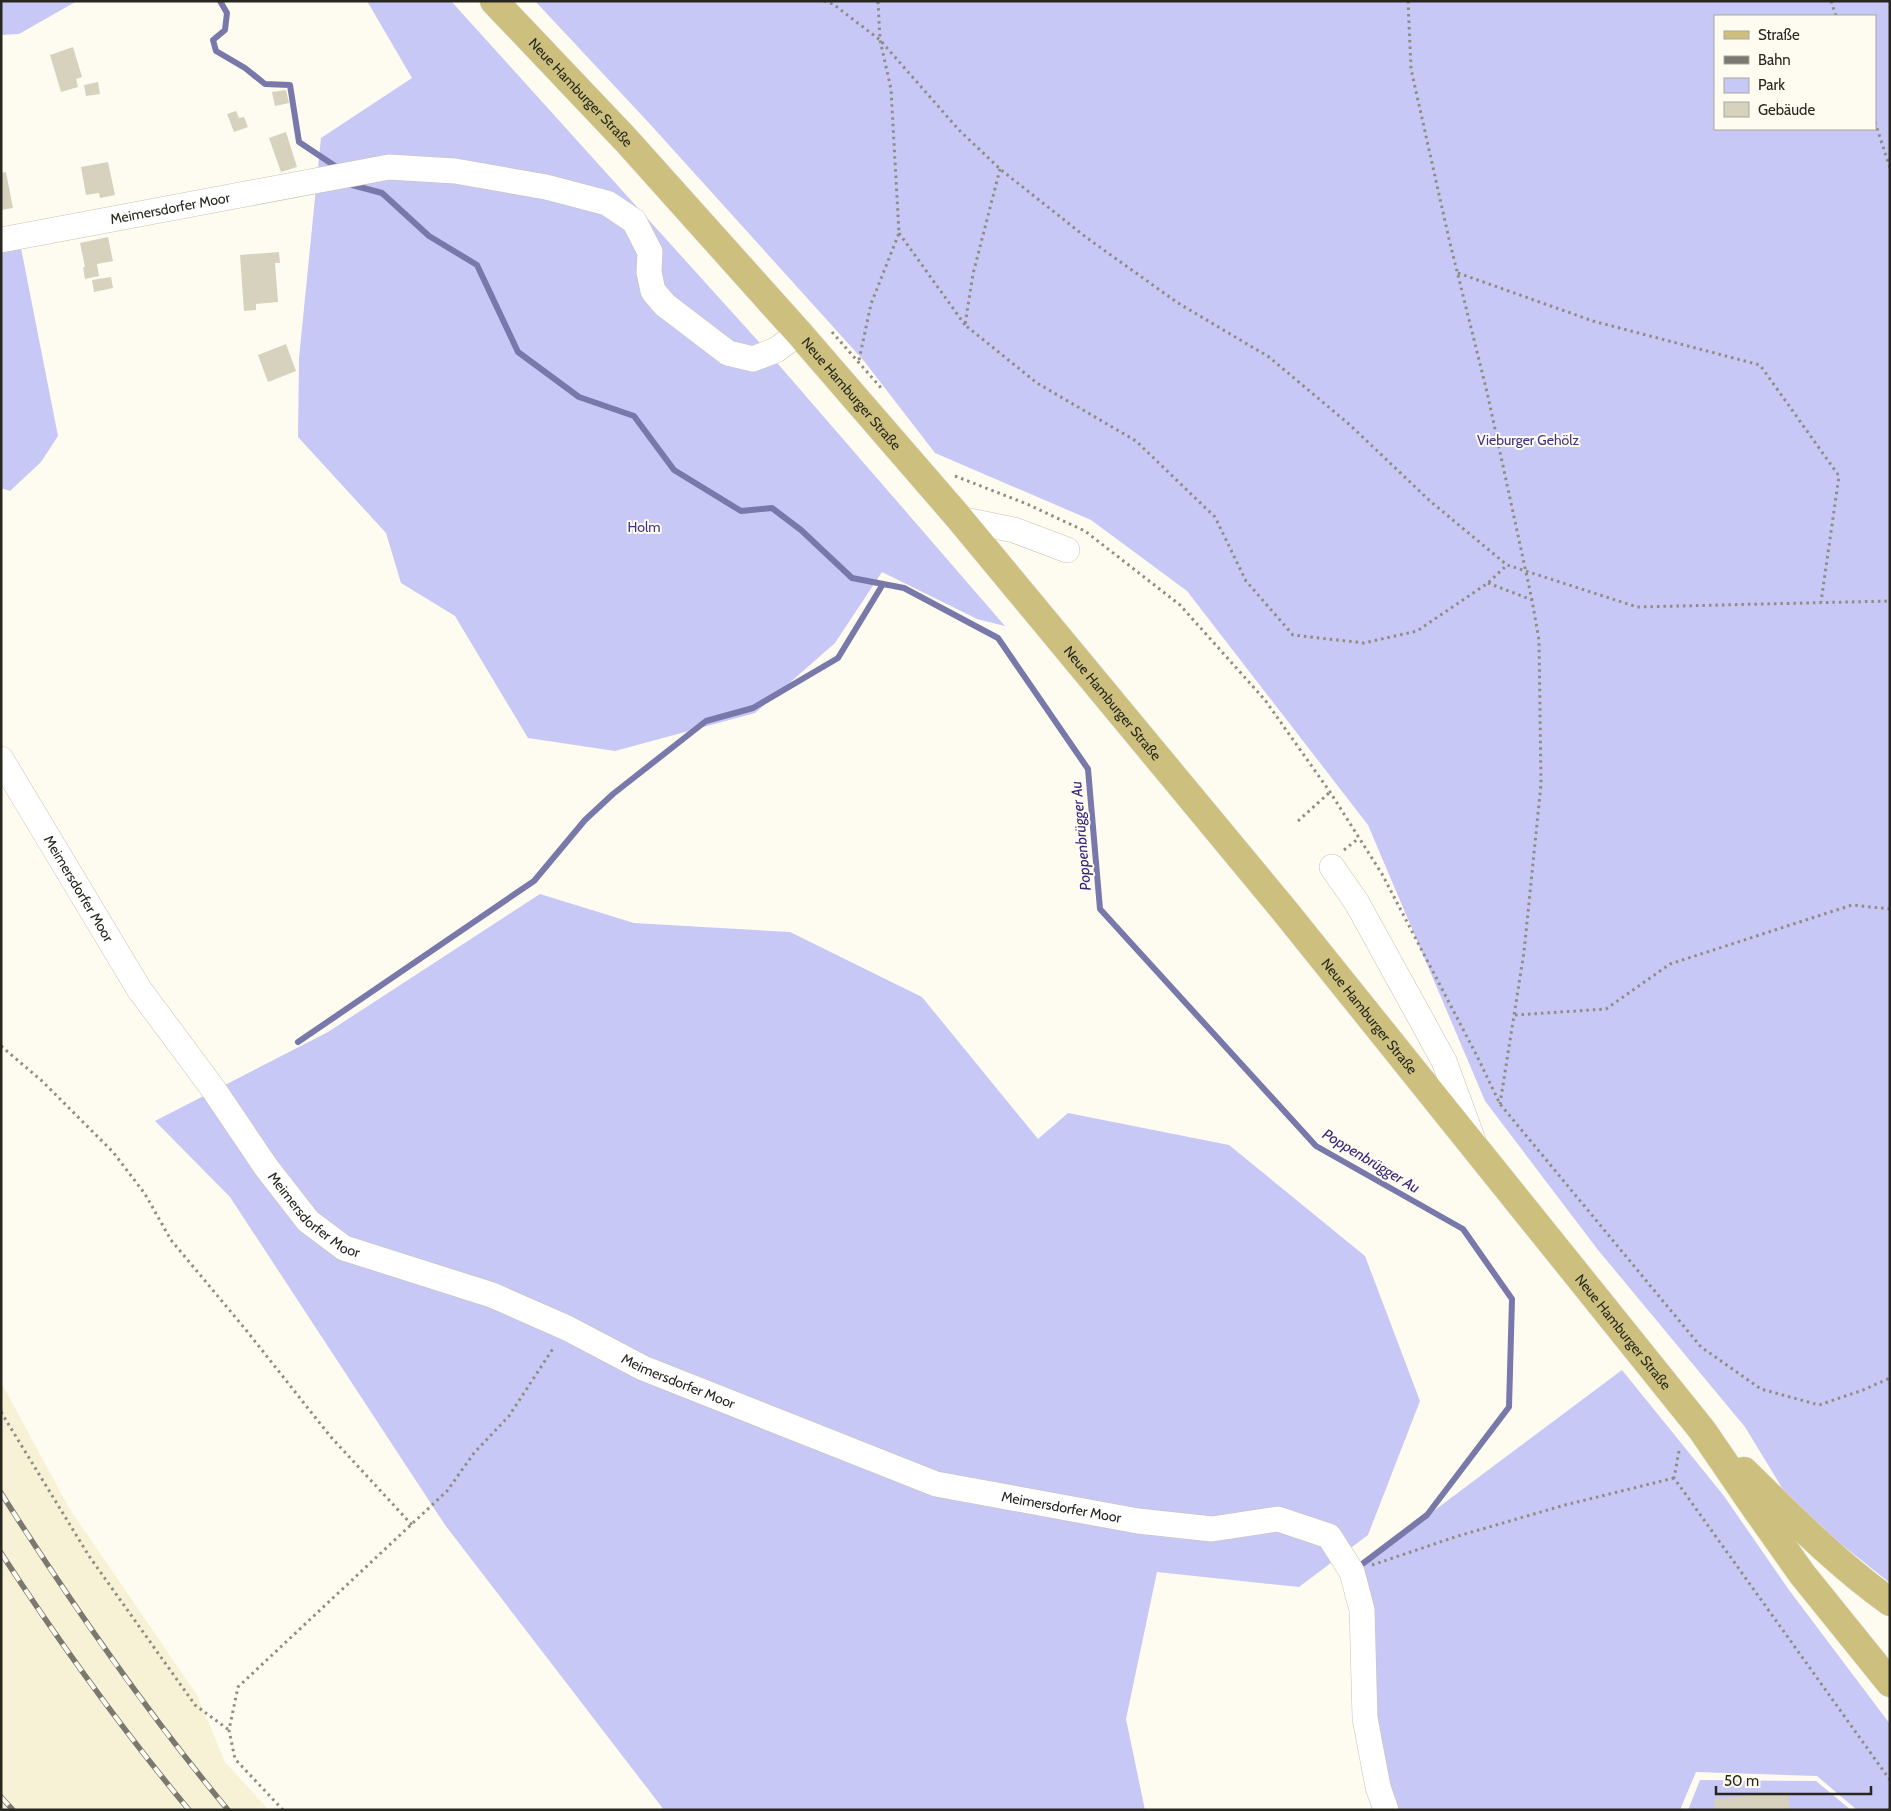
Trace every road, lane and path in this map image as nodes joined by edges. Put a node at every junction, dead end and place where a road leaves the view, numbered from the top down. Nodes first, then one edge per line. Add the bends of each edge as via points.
1 (494, 1) edge
2 (824, 1) edge
3 (878, 1) edge
4 (1408, 1) edge
5 (1831, 1) edge
6 (1836, 15) edge
7 (880, 40) junction
8 (1876, 125) edge
9 (1890, 168) edge
10 (1000, 169) junction
11 (899, 233) junction
12 (1, 240) edge
13 (1458, 273) junction
14 (965, 325) junction
15 (829, 328) dead end
16 (799, 333) junction
17 (859, 360) junction
18 (883, 391) dead end
19 (951, 474) dead end
20 (960, 519) junction
21 (1067, 550) dead end
22 (1507, 565) junction
23 (1524, 571) junction
24 (1488, 582) junction
25 (1532, 600) junction
26 (1890, 601) edge
27 (1821, 602) junction
28 (1, 759) edge
29 (1330, 792) junction
30 (1298, 821) dead end
31 (1332, 866) dead end
32 (1890, 909) edge
33 (1515, 1015) junction
34 (1, 1046) edge
35 (1500, 1104) junction
36 (1474, 1145) junction
37 (567, 1328) junction
38 (1890, 1378) edge
39 (1, 1412) edge
40 (1702, 1430) junction
41 (1679, 1450) dead end
42 (1674, 1478) junction
43 (412, 1524) junction
44 (1352, 1572) junction
45 (1890, 1602) edge
46 (1890, 1683) edge
47 (229, 1730) junction
48 (1890, 1780) edge
49 (283, 1810) edge
50 (1386, 1810) edge

1 - 16 main road, Neue Hamburger Straße via 626,140
2 - 7 path via 833,4
3 - 7 path
4 - 13 path via 1411,68
5 - 6 path
7 - 10 path via 959,130
7 - 11 path via 892,88
8 - 9 path
10 - 14 path via 973,274
10 - 22 path via 1087,238 1178,303 1269,357
11 - 14 path
11 - 17 path via 871,304
12 - 16 street, Meimersdorfer Moor via 389,167 455,170 607,202 634,220 650,252 648,272 653,291 665,305 728,353 753,359 776,350
13 - 23 path via 1487,392
13 - 27 path via 1593,321 1760,365 1839,476
14 - 24 path via 1037,383 1136,441 1215,517 1246,581 1293,635 1364,643 1417,631
15 - 17 path
16 - 20 main road, Neue Hamburger Straße
17 - 18 path
19 - 29 path via 1085,531 1180,605 1265,700
20 - 21 street via 1014,530
20 - 36 main road, Neue Hamburger Straße
22 - 23 path
22 - 24 path
23 - 25 path
23 - 27 path via 1637,607
24 - 25 path
25 - 33 path via 1539,640 1541,784
26 - 27 path
28 - 37 street, Meimersdorfer Moor via 139,989 308,1221 344,1248 492,1295
29 - 30 path
29 - 35 path via 1382,874
31 - 36 street via 1362,912 1444,1061
32 - 33 path via 1852,905 1670,964 1606,1008
33 - 35 path
34 - 43 path via 42,1080 113,1152 145,1194 171,1240 330,1436
35 - 38 path via 1701,1347 1761,1389 1819,1404
36 - 40 main road, Neue Hamburger Straße
37 - 43 path via 509,1416 474,1453 447,1492
37 - 44 street, Meimersdorfer Moor via 644,1368 936,1484 1138,1521 1212,1529 1278,1519 1329,1536
39 - 47 path via 89,1556 195,1705
40 - 45 main road via 1815,1542
40 - 46 main road via 1802,1574
41 - 42 path
42 - 44 path via 1467,1533
42 - 48 path
43 - 47 path via 238,1687
44 - 50 street, Meimersdorfer Moor via 1362,1610 1365,1718
47 - 49 path via 235,1759

